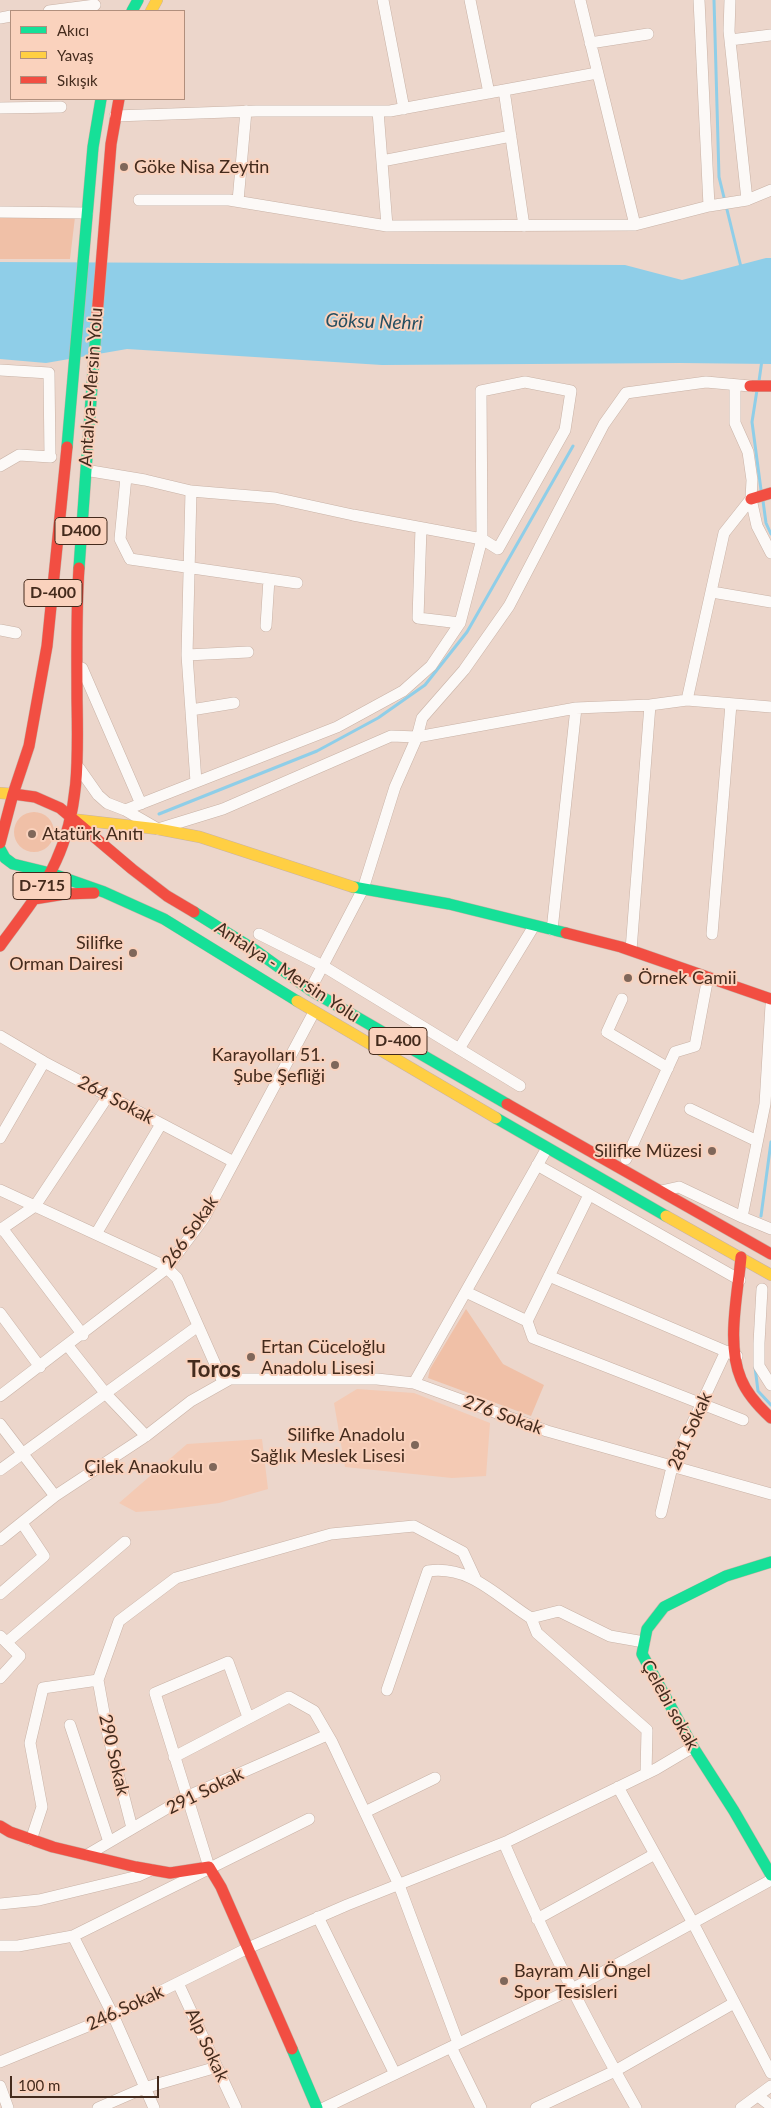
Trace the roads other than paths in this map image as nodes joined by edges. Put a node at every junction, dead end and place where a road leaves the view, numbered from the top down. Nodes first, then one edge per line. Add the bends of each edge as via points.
1 (383, 0) edge
2 (470, 0) edge
3 (580, 0) edge
4 (699, 0) edge
5 (730, 0) edge
6 (95, 5) dead end
7 (57, 10) edge
8 (648, 34) dead end
9 (771, 34) edge
10 (730, 40) junction
11 (590, 43) junction
12 (597, 73) junction
13 (504, 90) junction
14 (489, 93) junction
15 (101, 100) edge
16 (119, 100) edge
17 (61, 107) dead end
18 (0, 108) edge
19 (404, 109) junction
20 (246, 111) junction
21 (378, 111) junction
22 (115, 116) junction
23 (511, 136) junction
24 (382, 161) junction
25 (771, 190) edge
26 (139, 200) dead end
27 (747, 200) junction
28 (238, 201) junction
29 (709, 206) junction
30 (0, 212) edge
31 (88, 213) junction
32 (635, 225) junction
33 (387, 226) junction
34 (524, 226) junction
35 (0, 370) edge
36 (735, 385) junction
37 (750, 386) joint
38 (771, 386) edge
39 (0, 466) edge
40 (91, 470) dead end
41 (126, 477) junction
42 (191, 491) junction
43 (771, 493) edge
44 (751, 499) junction
45 (421, 528) junction
46 (482, 538) junction
47 (771, 553) edge
48 (188, 567) junction
49 (269, 579) junction
50 (297, 583) dead end
51 (712, 592) junction
52 (771, 602) edge
53 (460, 623) junction
54 (266, 626) dead end
55 (0, 630) edge
56 (16, 633) dead end
57 (248, 652) dead end
58 (187, 656) junction
59 (77, 657) junction
60 (687, 700) junction
61 (234, 704) dead end
62 (731, 704) junction
63 (650, 706) junction
64 (771, 707) edge
65 (576, 708) junction
66 (191, 710) junction
67 (417, 737) junction
68 (78, 767) junction
69 (196, 782) junction
70 (0, 792) edge
71 (12, 794) junction
72 (141, 804) junction
73 (125, 810) junction
74 (72, 819) junction
75 (158, 830) junction
76 (0, 843) edge
77 (0, 849) edge
78 (50, 873) junction
79 (363, 889) junction
80 (104, 892) junction
81 (34, 899) junction
82 (534, 926) junction
83 (552, 930) junction
84 (259, 934) dead end
85 (712, 934) dead end
86 (0, 946) edge
87 (631, 950) junction
88 (323, 966) junction
89 (708, 977) junction
90 (310, 990) junction
91 (622, 999) dead end
92 (771, 999) edge
93 (771, 1005) edge
94 (314, 1012) junction
95 (0, 1036) edge
96 (459, 1049) junction
97 (44, 1062) junction
98 (668, 1068) junction
99 (520, 1086) dead end
100 (108, 1096) junction
101 (690, 1109) dead end
102 (161, 1124) junction
103 (0, 1138) edge
104 (757, 1141) junction
105 (547, 1148) junction
106 (626, 1159) dead end
107 (234, 1162) junction
108 (537, 1165) junction
109 (0, 1190) edge
110 (659, 1191) junction
111 (589, 1195) junction
112 (35, 1206) junction
113 (742, 1217) junction
114 (1, 1229) edge
115 (771, 1229) edge
116 (96, 1234) junction
117 (771, 1254) edge
118 (741, 1257) junction
119 (167, 1268) junction
120 (771, 1275) edge
121 (549, 1276) junction
122 (740, 1280) junction
123 (762, 1289) dead end
124 (466, 1292) junction
125 (0, 1313) edge
126 (527, 1321) junction
127 (198, 1326) junction
128 (82, 1335) junction
129 (68, 1346) junction
130 (731, 1354) junction
131 (40, 1367) junction
132 (227, 1380) junction
133 (414, 1383) junction
134 (771, 1385) edge
135 (106, 1394) junction
136 (0, 1396) edge
137 (702, 1404) junction
138 (771, 1418) edge
139 (743, 1420) dead end
140 (0, 1424) edge
141 (146, 1436) junction
142 (22, 1454) junction
143 (672, 1467) junction
144 (0, 1470) edge
145 (771, 1494) edge
146 (55, 1496) junction
147 (661, 1513) dead end
148 (22, 1523) junction
149 (0, 1540) edge
150 (125, 1542) dead end
151 (771, 1562) edge
152 (476, 1580) junction
153 (0, 1594) edge
154 (531, 1618) junction
155 (3, 1639) edge
156 (644, 1642) junction
157 (0, 1678) edge
158 (98, 1680) junction
159 (387, 1690) dead end
160 (248, 1717) junction
161 (70, 1726) dead end
162 (327, 1735) junction
163 (693, 1747) junction
164 (174, 1758) junction
165 (646, 1774) junction
166 (435, 1778) dead end
167 (618, 1787) junction
168 (186, 1797) junction
169 (364, 1812) junction
170 (309, 1819) dead end
171 (132, 1828) junction
172 (1, 1829) edge
173 (31, 1840) junction
174 (110, 1842) junction
175 (504, 1843) junction
176 (655, 1854) junction
177 (87, 1855) junction
178 (209, 1867) junction
179 (151, 1870) junction
180 (771, 1875) edge
181 (771, 1880) edge
182 (399, 1885) junction
183 (0, 1904) edge
184 (318, 1918) junction
185 (537, 1920) junction
186 (693, 1923) junction
187 (73, 1936) junction
188 (0, 1946) edge
189 (248, 1948) junction
190 (178, 1982) junction
191 (572, 1989) junction
192 (734, 2003) junction
193 (113, 2015) junction
194 (454, 2045) junction
195 (0, 2062) edge
196 (217, 2067) junction
197 (615, 2071) junction
198 (771, 2073) edge
199 (395, 2074) junction
200 (0, 2086) edge
201 (771, 2086) edge
202 (144, 2088) junction
203 (758, 2096) junction
204 (771, 2106) edge
205 (8, 2108) edge
206 (98, 2108) edge
207 (154, 2108) edge
208 (236, 2108) edge
209 (318, 2108) edge
210 (324, 2108) edge
211 (481, 2108) edge
212 (536, 2108) edge
213 (636, 2108) edge
214 (741, 2108) edge

1 - 19 street
2 - 14 street
3 - 11 street
4 - 29 street
5 - 10 street
6 - 7 street
8 - 11 street
9 - 10 street
10 - 27 street
11 - 12 street
12 - 13 street
12 - 32 street
13 - 14 street
13 - 23 street
14 - 19 street
15 - 31 main road, Antalya-Mersin Yolu
16 - 22 main road, Antalya-Mersin Yolu / D400
17 - 18 street
19 - 21 street
20 - 21 street
20 - 22 street
20 - 28 street
21 - 24 street
22 - 59 main road, Antalya-Mersin Yolu / D400 via 91,386 76,606
23 - 24 street
23 - 34 street
24 - 33 street
25 - 27 street
26 - 28 street
27 - 29 street
28 - 33 street
29 - 32 street
30 - 31 street
31 - 71 main road, Antalya-Mersin Yolu / D-400 via 47,646 29,746
32 - 34 street
33 - 34 street
35 - 39 street via 49,373 51,457 19,455
36 - 37 street
36 - 44 street via 735,423 748,452
36 - 67 street via 706,382 626,393 604,424 509,606 464,670 422,718
37 - 38 main road
40 - 41 street
41 - 42 street
41 - 48 street via 120,539 130,559
42 - 45 street via 275,498
42 - 48 street
43 - 44 main road
44 - 47 street via 757,526
44 - 51 street via 724,533
45 - 46 street
45 - 53 street via 418,618
46 - 46 street via 481,391 525,382 571,391 565,430 498,549
46 - 53 street
48 - 49 street
48 - 58 street
49 - 50 street
49 - 54 street
51 - 52 street
51 - 60 street
53 - 69 street via 430,666 403,691 337,728
55 - 56 street
57 - 58 street
58 - 66 street
59 - 68 main road, Antalya-Mersin Yolu / D400
59 - 72 street
60 - 62 street
60 - 63 street
61 - 66 street
62 - 64 street
62 - 85 street
63 - 65 street
63 - 87 street
65 - 67 street
65 - 83 street
66 - 69 street
67 - 75 street via 391,736 223,808
67 - 79 street via 395,787
68 - 73 street via 98,795 107,803
68 - 74 main road
69 - 72 street
70 - 71 main road, Antalya - Mersin Yolu
71 - 74 main road, Antalya - Mersin Yolu via 49,803
71 - 76 main road, D-400
72 - 73 street
73 - 75 street
74 - 75 main road
74 - 78 main road, D-715
74 - 90 main road, Antalya - Mersin Yolu / D-400 via 167,896 256,950
75 - 79 main road via 200,837
77 - 78 main road, Antalya - Mersin Yolu via 13,864
78 - 80 main road, Antalya - Mersin Yolu / D-400
78 - 81 main road, D-715
79 - 82 main road via 449,904
79 - 88 street
80 - 81 main road
80 - 94 main road, Antalya - Mersin Yolu / D-400 via 164,920
81 - 86 main road, D-715
82 - 83 main road
82 - 96 street
83 - 87 main road
84 - 88 street
87 - 89 main road
88 - 90 street
88 - 96 street
89 - 92 main road
89 - 98 street via 694,1046 675,1052
90 - 110 main road, Antalya - Mersin Yolu / D-400
91 - 98 street via 607,1032
93 - 104 street via 765,1104
94 - 105 main road, Antalya - Mersin Yolu / D-400
94 - 107 street, 266 Sokak
95 - 97 street, 264 Sokak
96 - 99 street
97 - 100 street, 264 Sokak
97 - 103 street
98 - 106 street
100 - 102 street, 264 Sokak
100 - 112 street
101 - 104 street
102 - 107 street, 264 Sokak
102 - 116 street
104 - 113 street
105 - 108 street
105 - 118 main road, Antalya - Mersin Yolu / D-400
107 - 119 street, 266 Sokak via 204,1218
108 - 111 street
108 - 124 street
109 - 112 street
110 - 113 street via 679,1187
110 - 117 main road, Antalya - Mersin Yolu / D-400
111 - 121 street
111 - 122 street
112 - 114 street
112 - 116 street
113 - 115 street
114 - 128 street
116 - 119 street
118 - 120 main road, Antalya - Mersin Yolu
118 - 122 main road
119 - 127 street via 177,1278
119 - 128 street, 266 Sokak
121 - 126 street
121 - 130 street
122 - 130 main road via 735,1345
123 - 134 street via 759,1366
124 - 126 street
124 - 133 street
125 - 131 street
126 - 137 street via 534,1338
127 - 132 street
127 - 135 street
128 - 129 street, 266 Sokak
129 - 131 street, 266 Sokak
129 - 135 street
130 - 137 street, 281 Sokak
130 - 138 main road via 755,1402
131 - 136 street, 266 Sokak
132 - 133 street, 276 Sokak via 377,1378
132 - 141 street via 191,1401
133 - 143 street, 276 Sokak via 547,1431
135 - 141 street
135 - 142 street
137 - 139 street
137 - 143 street, 281 Sokak
140 - 142 street
141 - 146 street
142 - 144 street
142 - 146 street
143 - 145 street, 276 Sokak
143 - 147 street, 281 Sokak
146 - 148 street
148 - 149 street
148 - 153 street via 44,1556
150 - 155 street
151 - 156 main road, Çelebi sokak via 726,1576 664,1607 647,1629
152 - 154 street
152 - 158 street via 463,1552 414,1526 331,1534 176,1578 119,1621
152 - 159 street via 456,1571 428,1571
154 - 156 street via 559,1611 610,1636
154 - 165 street via 537,1633 647,1730
155 - 157 street via 20,1656
156 - 163 main road, Çelebi sokak via 642,1654
158 - 171 street, 290 Sokak via 108,1735
158 - 173 street via 43,1688 30,1744 42,1807
160 - 162 street via 289,1697 314,1711
160 - 164 street
160 - 164 street via 228,1662 155,1693
161 - 174 street
162 - 168 street, 291 Sokak
162 - 169 street
163 - 165 street, 246.Sokak
163 - 180 main road, Çelebi sokak
164 - 168 street
165 - 167 street, 246.Sokak
166 - 169 street
167 - 175 street, 246.Sokak
167 - 176 street
168 - 171 street, 291 Sokak
168 - 178 street
169 - 182 street
170 - 178 street
171 - 174 street, 291 Sokak
172 - 173 main road
173 - 177 main road
174 - 177 street, 291 Sokak
175 - 182 street, 246.Sokak
175 - 185 street
176 - 185 street
176 - 186 street
177 - 179 main road
178 - 179 main road via 170,1873
178 - 187 street
178 - 189 main road
179 - 183 street via 39,1900
181 - 186 street
182 - 184 street, 246.Sokak
182 - 194 street
184 - 189 street, 246.Sokak
184 - 199 street
185 - 191 street
186 - 191 street
186 - 192 street
187 - 188 street
187 - 193 street
189 - 190 street, 246.Sokak
189 - 209 main road
190 - 193 street, 246.Sokak
190 - 196 street, Alp Sokak
191 - 194 street
191 - 197 street
192 - 197 street
192 - 198 street
193 - 195 street, 246.Sokak
193 - 202 street
194 - 199 street
194 - 211 street
196 - 202 street
196 - 208 street, Alp Sokak
197 - 212 street
197 - 213 street
199 - 210 street
200 - 205 street
201 - 203 street
202 - 206 street
202 - 207 street
203 - 204 street
203 - 214 street

